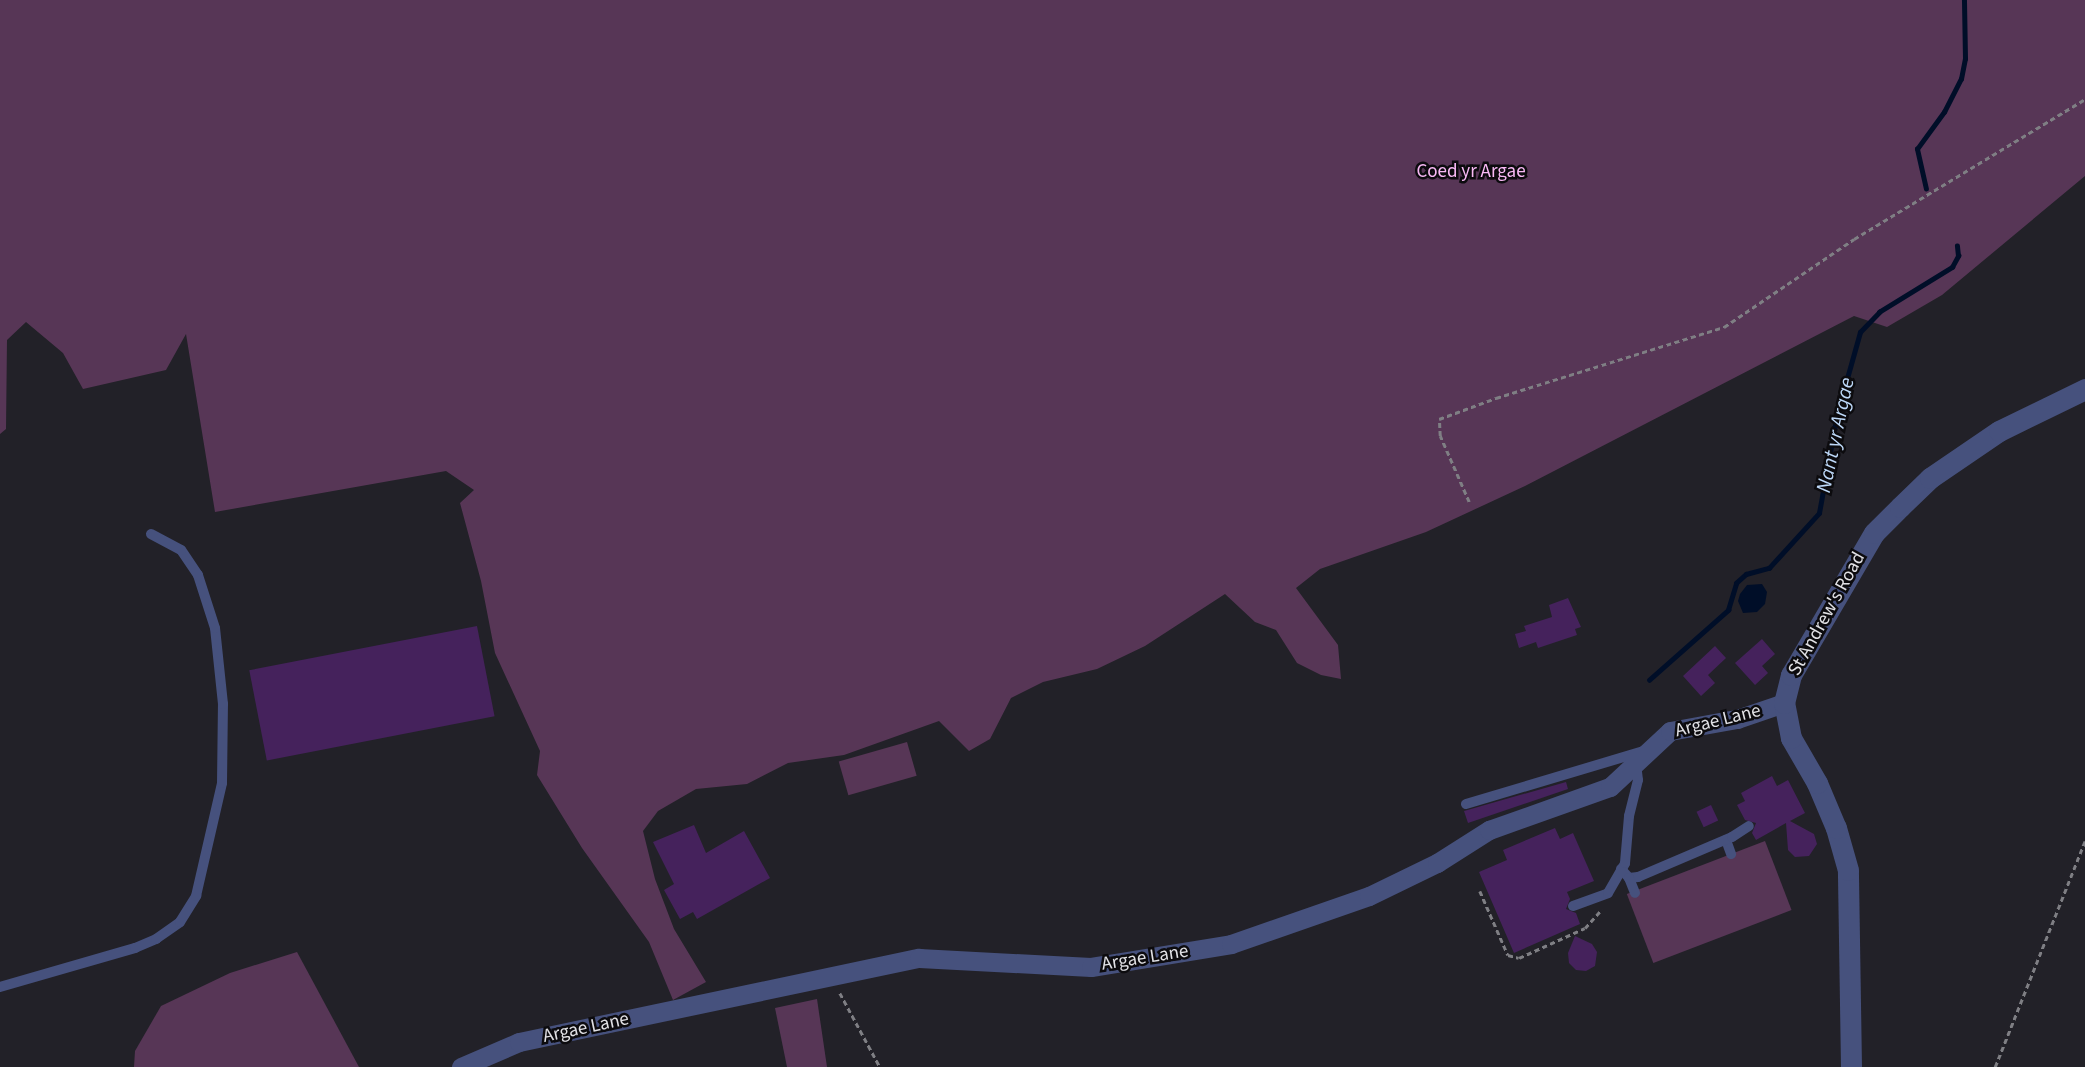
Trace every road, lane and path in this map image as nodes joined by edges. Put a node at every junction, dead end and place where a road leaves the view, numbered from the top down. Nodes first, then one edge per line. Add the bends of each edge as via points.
1 (2085, 99) edge
2 (2085, 389) edge
3 (1469, 502) dead end
4 (150, 534) dead end
5 (1784, 703) junction
6 (1644, 756) junction
7 (1466, 804) dead end
8 (1749, 826) dead end
9 (1726, 840) junction
10 (2085, 841) edge
11 (1731, 854) dead end
12 (1621, 869) junction
13 (1629, 878) junction
14 (1480, 891) dead end
15 (1608, 893) junction
16 (1635, 893) dead end
17 (1573, 906) dead end
18 (836, 986) dead end
19 (0, 987) edge
20 (461, 1067) edge
21 (880, 1067) edge
22 (1851, 1067) edge
23 (1995, 1067) edge

1 - 3 path via 1854,239 1724,327 1439,419 1440,436
2 - 5 street, St Andrew's Road via 1999,431 1960,457 1930,478 1874,533 1803,651
4 - 19 lane via 181,550 198,575 215,628 223,704 222,783 196,896 180,922 156,939
5 - 6 street, Argae Lane via 1737,719 1670,731
5 - 22 street, St Andrew's Road via 1791,738 1817,783 1848,870
6 - 7 lane
6 - 12 lane
6 - 20 street, Argae Lane via 1611,787 1489,830 1437,863 1369,896 1231,944 1091,967 919,958 519,1042
8 - 9 lane
9 - 11 lane
9 - 13 lane
10 - 23 path
12 - 13 lane
12 - 15 lane
13 - 16 lane
14 - 15 path via 1508,955 1519,958 1586,928 1602,911
15 - 17 lane
18 - 21 path

